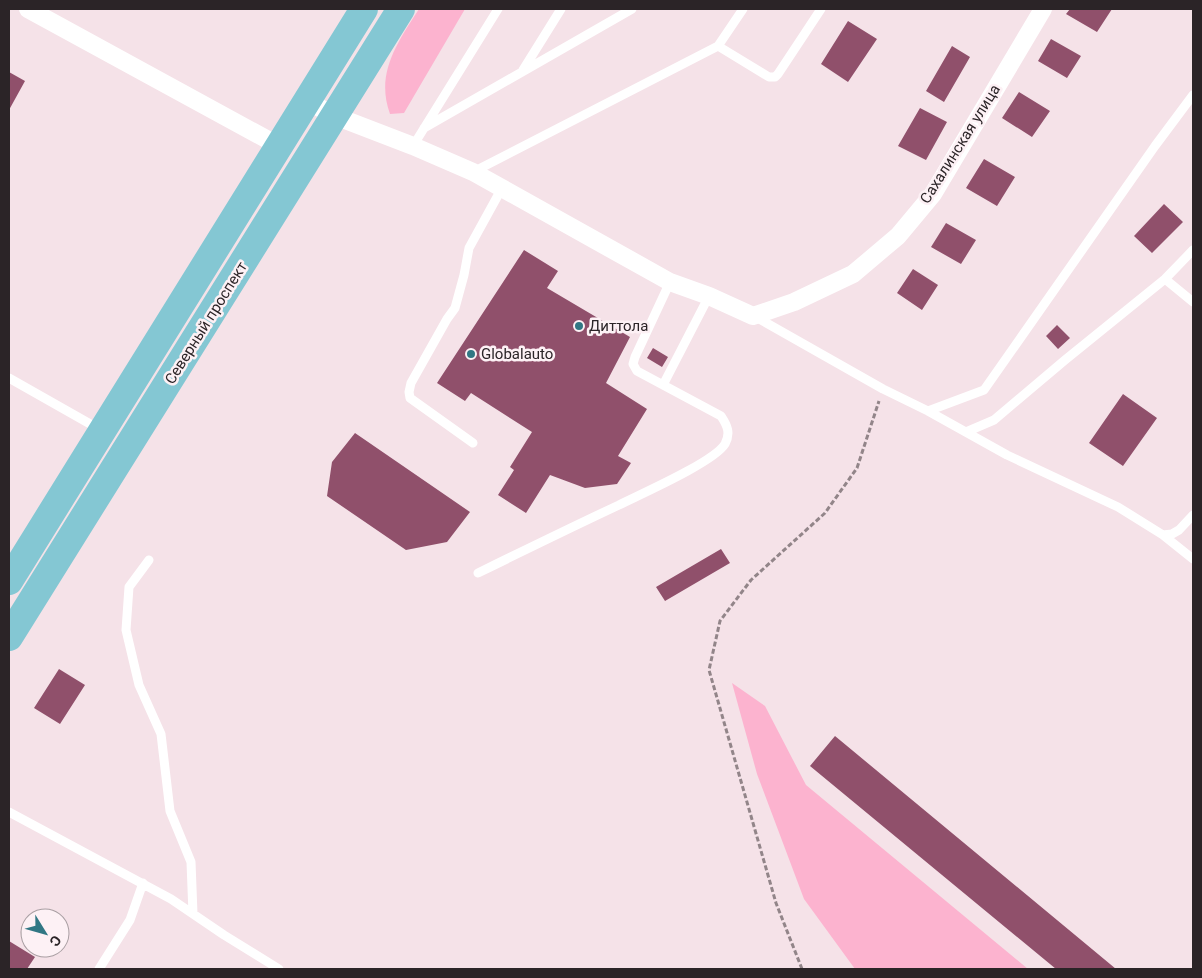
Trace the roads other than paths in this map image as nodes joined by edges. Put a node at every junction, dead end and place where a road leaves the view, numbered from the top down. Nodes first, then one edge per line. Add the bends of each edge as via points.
1 (28, 9) edge
2 (364, 9) edge
3 (401, 9) edge
4 (498, 9) edge
5 (561, 9) edge
6 (632, 9) edge
7 (743, 9) edge
8 (822, 9) edge
9 (1042, 9) edge
10 (718, 46) junction
11 (522, 71) junction
12 (1193, 95) edge
13 (307, 101) junction
14 (335, 116) junction
15 (424, 128) junction
16 (279, 146) junction
17 (412, 146) junction
18 (473, 172) junction
19 (502, 188) junction
20 (1193, 250) edge
21 (1165, 279) junction
22 (670, 282) junction
23 (709, 296) junction
24 (1193, 302) edge
25 (753, 316) junction
26 (9, 378) edge
27 (663, 385) junction
28 (928, 411) junction
29 (102, 430) junction
30 (966, 432) junction
31 (473, 443) dead end
32 (1193, 515) edge
33 (1163, 535) junction
34 (1193, 559) edge
35 (149, 560) dead end
36 (478, 573) dead end
37 (9, 580) edge
38 (9, 637) edge
39 (9, 812) edge
40 (143, 883) junction
41 (193, 914) junction
42 (99, 969) edge
43 (279, 969) edge

1 - 16 street
2 - 13 main road, Северный проспект
3 - 14 main road, Северный проспект
4 - 15 lane
5 - 11 lane
6 - 11 lane
7 - 10 lane
8 - 10 lane via 774,77
9 - 25 street, Сахалинская улица via 933,194 898,236 853,274 794,302
10 - 18 lane
11 - 15 lane
12 - 28 lane via 984,390
13 - 14 street
13 - 16 main road, Северный проспект
14 - 17 street
14 - 38 main road, Северный проспект
15 - 17 lane
16 - 29 main road, Северный проспект
17 - 18 street
18 - 19 street
19 - 22 street
19 - 31 lane via 469,248 455,308 408,392 410,398
20 - 21 lane
21 - 24 lane
21 - 30 lane via 994,420
22 - 23 street
22 - 27 lane via 633,364 637,371
23 - 25 street
23 - 27 lane
25 - 28 lane
26 - 29 lane
27 - 36 lane via 721,416 727,424 728,435 724,445 677,477
28 - 30 lane
29 - 37 main road, Северный проспект
30 - 33 lane via 1118,507
32 - 33 lane via 1179,530
33 - 34 lane
35 - 41 lane via 129,587 126,630 140,685 160,734 170,811 191,862
39 - 40 lane
40 - 41 lane
40 - 42 lane via 130,920
41 - 43 lane

